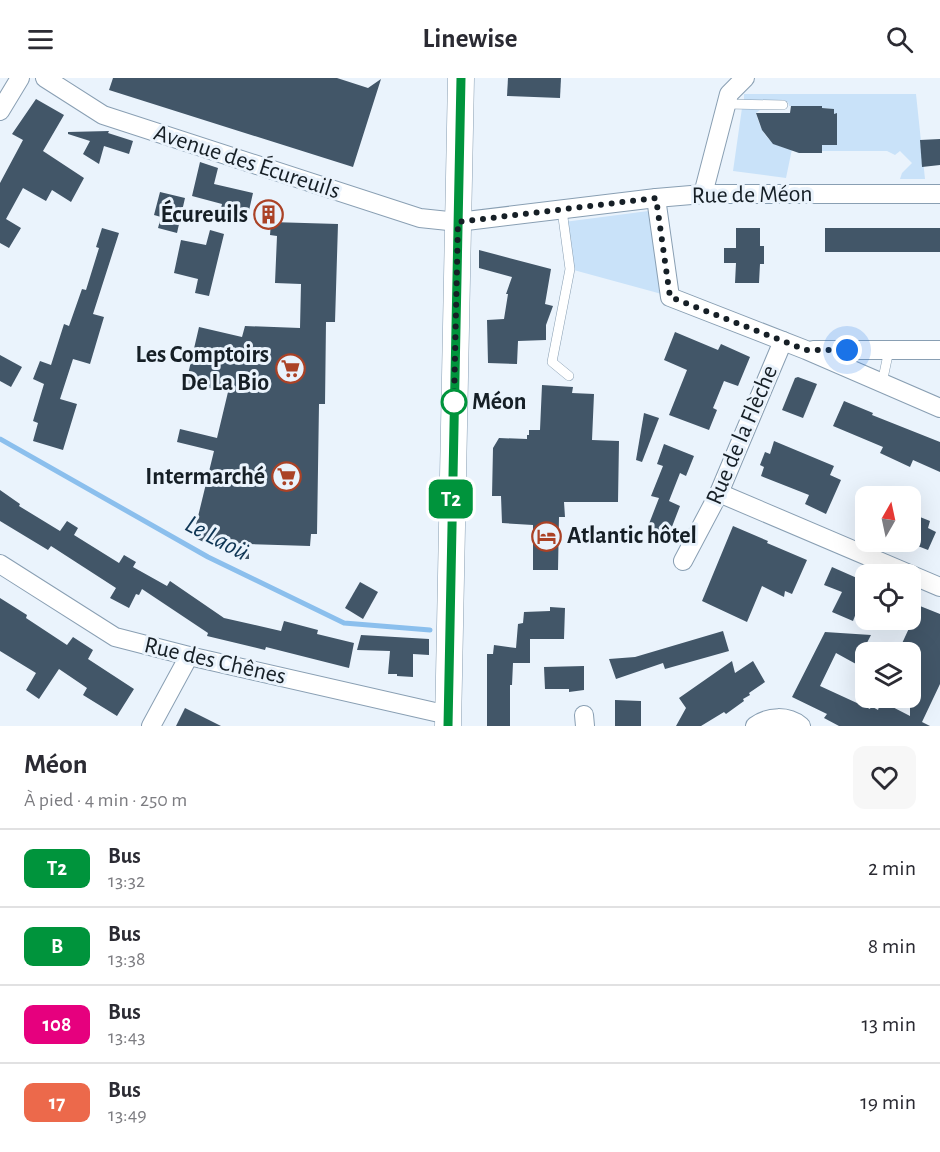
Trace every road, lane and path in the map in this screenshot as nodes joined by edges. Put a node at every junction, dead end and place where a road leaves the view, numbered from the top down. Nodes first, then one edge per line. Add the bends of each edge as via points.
1 (20, 78) edge
2 (45, 78) edge
3 (461, 78) edge
4 (745, 78) edge
5 (727, 104) junction
6 (783, 105) dead end
7 (0, 111) edge
8 (704, 194) junction
9 (940, 194) edge
10 (656, 198) junction
11 (562, 210) junction
12 (458, 222) junction
13 (783, 341) junction
14 (806, 350) junction
15 (889, 350) junction
16 (940, 350) edge
17 (569, 376) dead end
18 (882, 383) junction
19 (940, 408) edge
20 (719, 493) junction
21 (683, 561) dead end
22 (0, 564) edge
23 (940, 587) edge
24 (189, 656) junction
25 (448, 721) edge
26 (151, 726) edge
27 (755, 726) edge
28 (801, 726) edge

1 - 7 street
2 - 12 street, Avenue des Écureuils via 103,115 420,218
3 - 12 main road
4 - 5 street via 729,94
5 - 6 lane
5 - 8 street
8 - 9 street, Rue de Méon
8 - 10 street, Rue de Méon
10 - 11 street, Rue de Méon
10 - 13 street via 670,297
11 - 12 street, Rue de Méon
11 - 17 lane via 570,269 552,362
12 - 25 main road
13 - 14 street
13 - 20 street, Rue de la Flèche
14 - 15 street
14 - 18 street
15 - 16 street
15 - 18 lane
18 - 19 street
20 - 21 street, Rue de la Flèche
20 - 23 street
22 - 24 street, Rue des Chênes via 115,637
24 - 25 street, Rue des Chênes
24 - 26 street
27 - 28 street via 774,718

